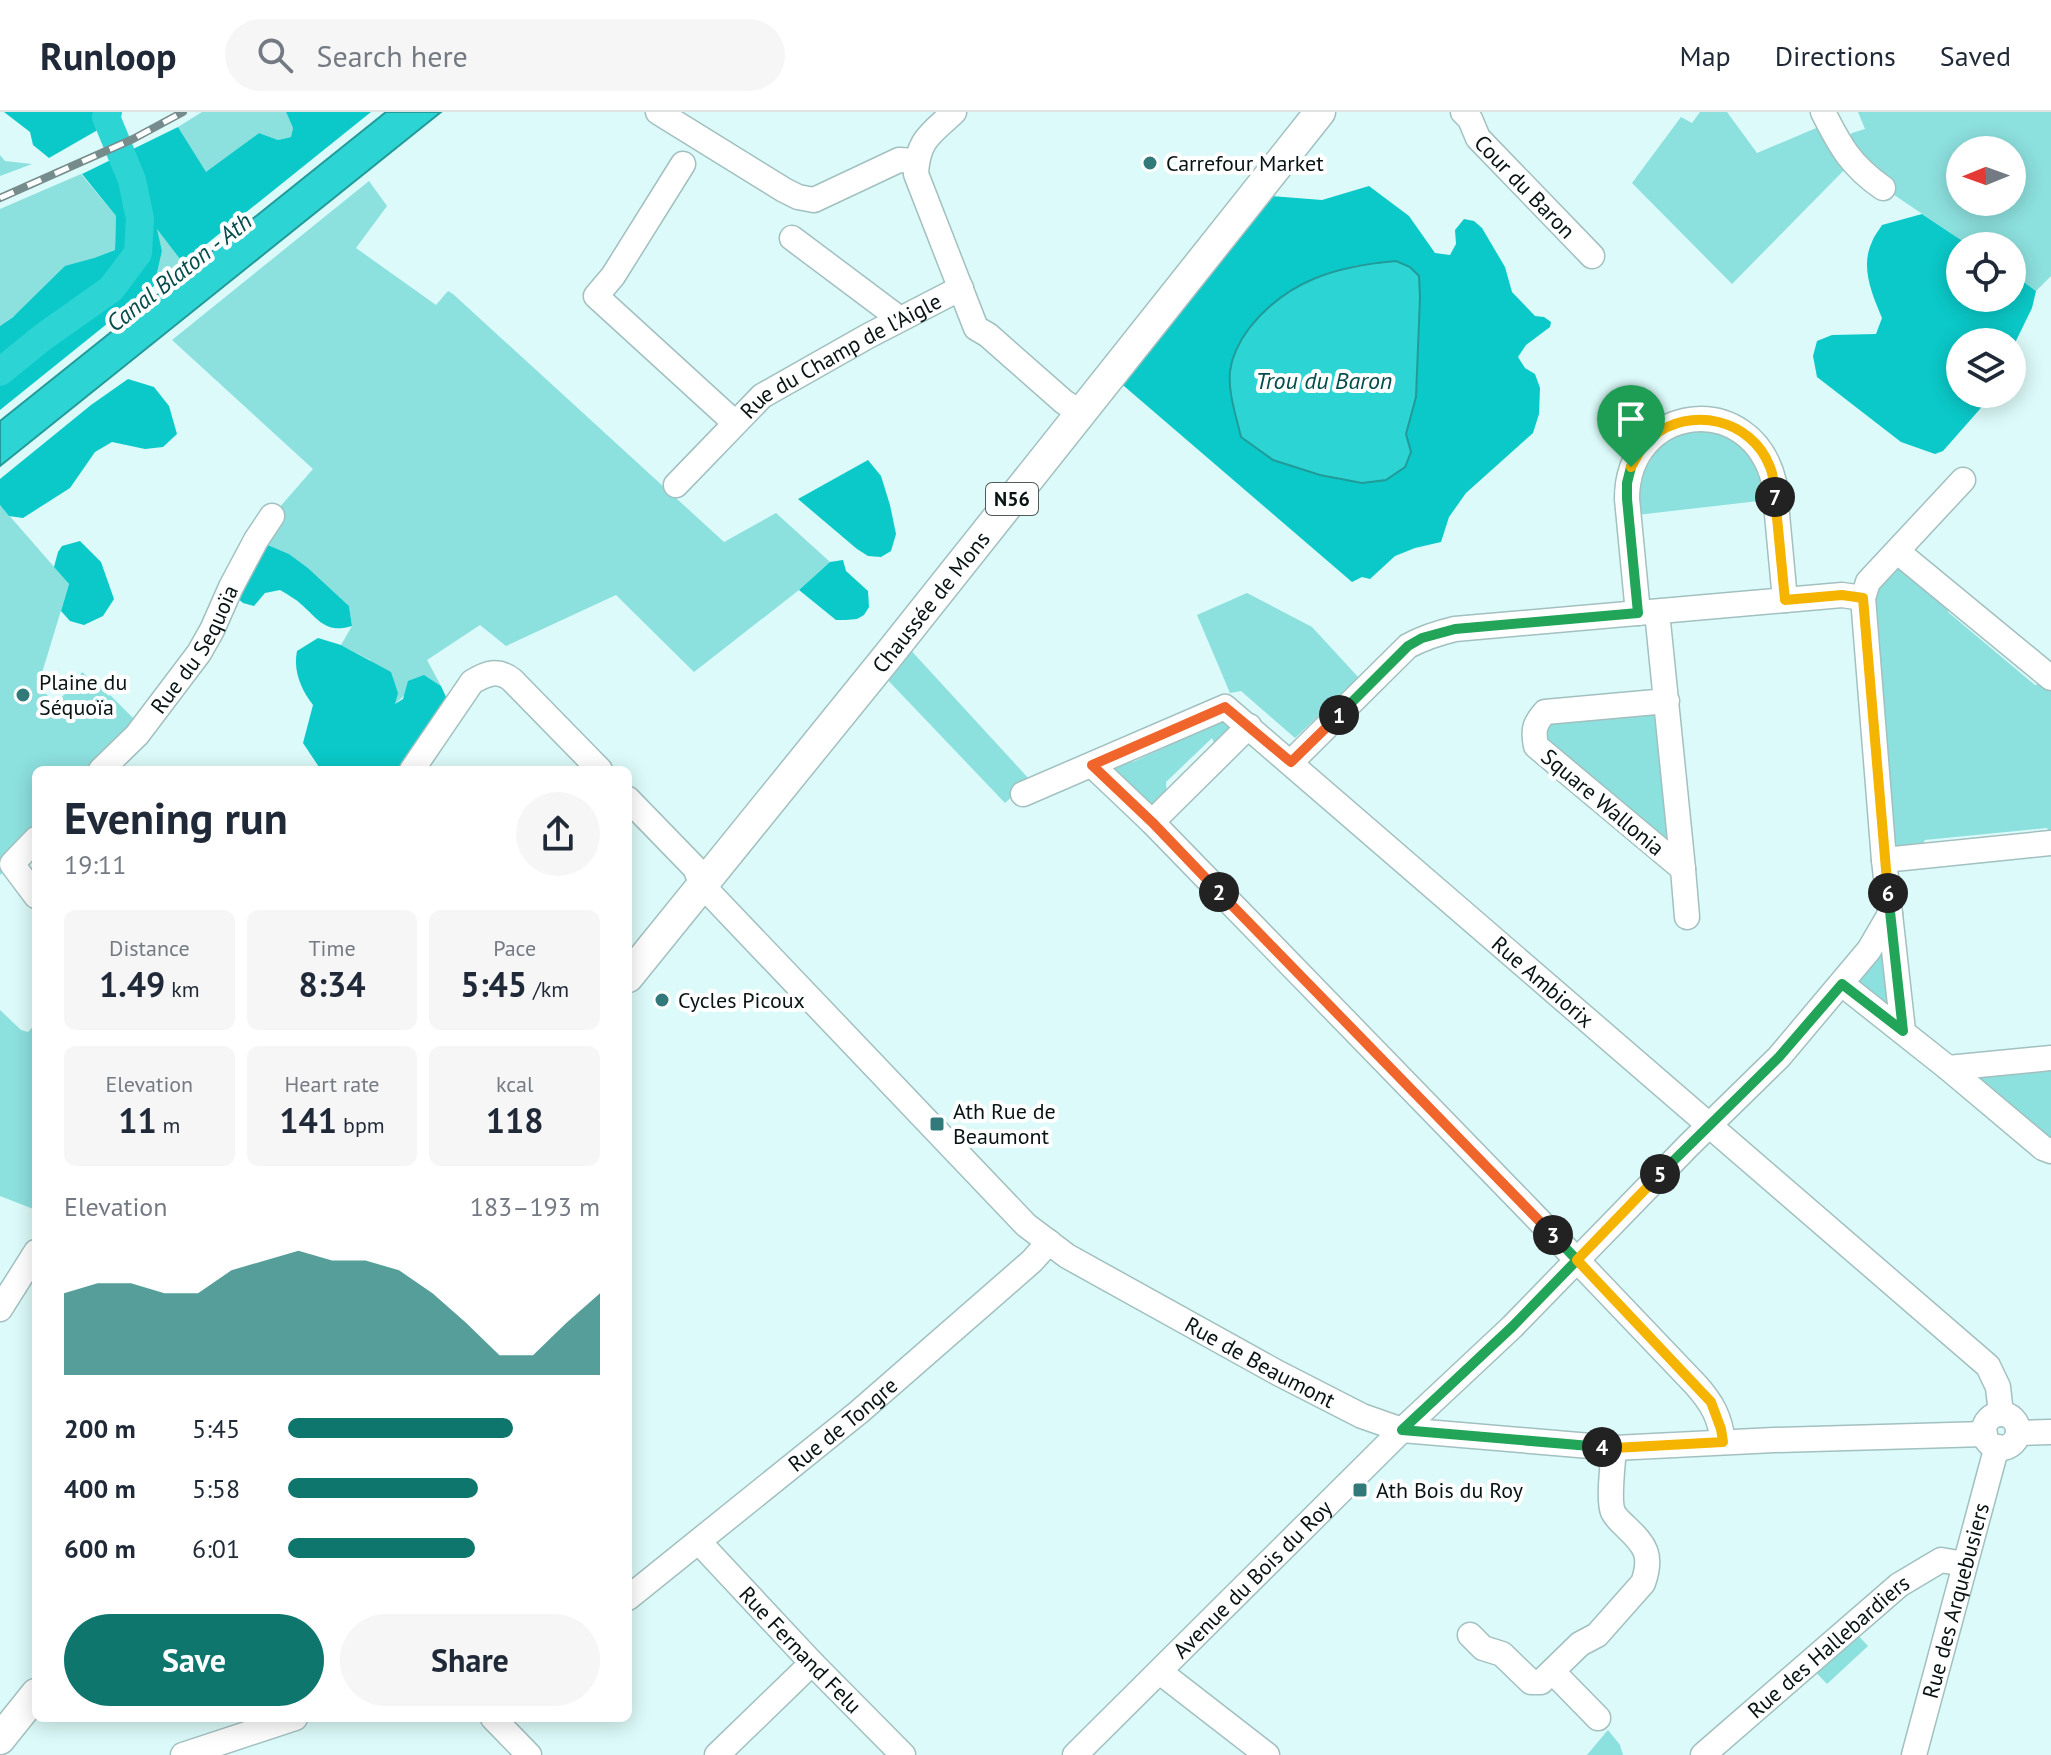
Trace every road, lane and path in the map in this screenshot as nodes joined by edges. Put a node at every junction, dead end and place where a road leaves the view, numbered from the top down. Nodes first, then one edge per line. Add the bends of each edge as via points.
1 (658, 112) edge
2 (954, 112) edge
3 (1297, 112) edge
4 (1320, 112) edge
5 (1463, 112) edge
6 (1823, 112) edge
7 (917, 161) junction
8 (683, 164) dead end
9 (1883, 188) dead end
10 (792, 238) dead end
11 (1592, 256) dead end
12 (961, 288) junction
13 (900, 319) junction
14 (1072, 407) junction
15 (735, 423) junction
16 (1963, 480) dead end
17 (676, 485) dead end
18 (272, 516) dead end
19 (1898, 552) junction
20 (1863, 598) junction
21 (1785, 600) junction
22 (1647, 612) junction
23 (2051, 678) edge
24 (1667, 701) junction
25 (1249, 726) junction
26 (1291, 762) junction
27 (1092, 765) junction
28 (105, 766) edge
29 (415, 766) edge
30 (596, 766) edge
31 (1023, 794) dead end
32 (632, 803) edge
33 (1152, 822) junction
34 (32, 843) edge
35 (2051, 843) edge
36 (1884, 860) junction
37 (1683, 869) junction
38 (698, 877) junction
39 (32, 891) edge
40 (1890, 914) junction
41 (1687, 917) dead end
42 (632, 948) edge
43 (632, 971) edge
44 (1842, 984) junction
45 (1903, 1031) junction
46 (2051, 1058) edge
47 (1948, 1068) junction
48 (1709, 1125) junction
49 (2051, 1151) edge
50 (1049, 1242) junction
51 (32, 1258) edge
52 (1577, 1260) junction
53 (0, 1309) edge
54 (1402, 1430) junction
55 (2051, 1432) edge
56 (2000, 1438) junction
57 (1723, 1442) junction
58 (1614, 1448) junction
59 (699, 1542) junction
60 (1964, 1564) junction
61 (632, 1595) edge
62 (1470, 1635) dead end
63 (812, 1663) junction
64 (1160, 1672) junction
65 (1553, 1672) junction
66 (32, 1699) edge
67 (1598, 1718) dead end
68 (32, 1722) edge
69 (283, 1722) edge
70 (497, 1722) edge
71 (0, 1739) edge
72 (6, 1755) edge
73 (183, 1755) edge
74 (529, 1755) edge
75 (717, 1755) edge
76 (903, 1755) edge
77 (1075, 1755) edge
78 (1267, 1755) edge
79 (1703, 1755) edge
80 (1914, 1755) edge

1 - 7 street via 798,197 814,200 899,160
2 - 7 street via 925,139
3 - 14 main road, Chaussée de Mons / N56
4 - 14 main road, Chaussée de Mons / N56
5 - 11 street, Cour du Baron via 1478,138
6 - 9 street via 1858,169
7 - 12 street via 916,174
8 - 15 street, Rue du Champ de l'Aigle via 596,296
10 - 13 street
12 - 13 street, Rue du Champ de l'Aigle
12 - 14 street via 976,328
13 - 15 street, Rue du Champ de l'Aigle via 762,396
14 - 38 main road, Chaussée de Mons / N56
15 - 17 street
16 - 19 street
18 - 28 street, Rue du Sequoïa via 199,653 137,735
19 - 20 street via 1868,582
19 - 23 street
20 - 21 street
20 - 36 street
21 - 22 street
21 - 22 street via 1774,482 1764,454 1728,424 1689,420 1672,425 1642,448 1627,483
22 - 24 street, Square Wallonia
22 - 26 street via 1455,629 1422,638
24 - 37 street, Square Wallonia
24 - 37 street, Square Wallonia via 1545,712 1534,733 1536,746
25 - 26 street, Rue Ambiorix
25 - 27 street, Rue Ambiorix via 1225,707
25 - 33 street
26 - 48 street, Rue Ambiorix
27 - 31 street, Rue Ambiorix
27 - 33 street
29 - 30 street via 472,682 493,672 512,680
32 - 38 street, Rue de Beaumont
33 - 52 street
34 - 39 street via 12,864
35 - 36 street
36 - 40 street
37 - 41 street, Square Wallonia
38 - 42 main road, Chaussée de Mons / N56
38 - 43 main road, Chaussée de Mons / N56
38 - 50 street, Rue de Beaumont via 1026,1225
40 - 44 street, Avenue du Bois du Roy
40 - 45 street
44 - 45 street
44 - 48 street, Avenue du Bois du Roy via 1779,1057
45 - 47 street
46 - 47 street
47 - 49 street
48 - 52 street, Avenue du Bois du Roy
48 - 56 street, Rue Ambiorix via 1988,1366 1998,1387 2001,1414 2012,1417 2018,1427
50 - 54 street, Rue de Beaumont via 1278,1373
50 - 59 street, Rue de Tongre via 859,1412
51 - 53 street
52 - 54 street, Avenue du Bois du Roy
52 - 57 street via 1711,1402
54 - 58 street, Rue de Beaumont
54 - 64 street, Avenue du Bois du Roy
55 - 56 street, Rue de Beaumont
56 - 57 street, Rue de Beaumont
56 - 60 street, Rue des Arquebusiers
57 - 58 street, Rue de Beaumont
58 - 65 street via 1611,1506 1645,1546 1647,1573 1597,1635 1580,1644
59 - 61 street, Rue de Tongre
59 - 63 street, Rue Fernand Felu
60 - 79 street, Rue des Hallebardiers via 1941,1560 1899,1585
60 - 80 street, Rue des Arquebusiers
62 - 65 street via 1483,1648 1502,1654 1531,1682 1544,1681
63 - 75 street
63 - 76 street, Rue Fernand Felu
64 - 77 street, Avenue du Bois du Roy
64 - 78 street
65 - 67 street
66 - 71 main road
68 - 72 main road
69 - 73 street
70 - 74 street

